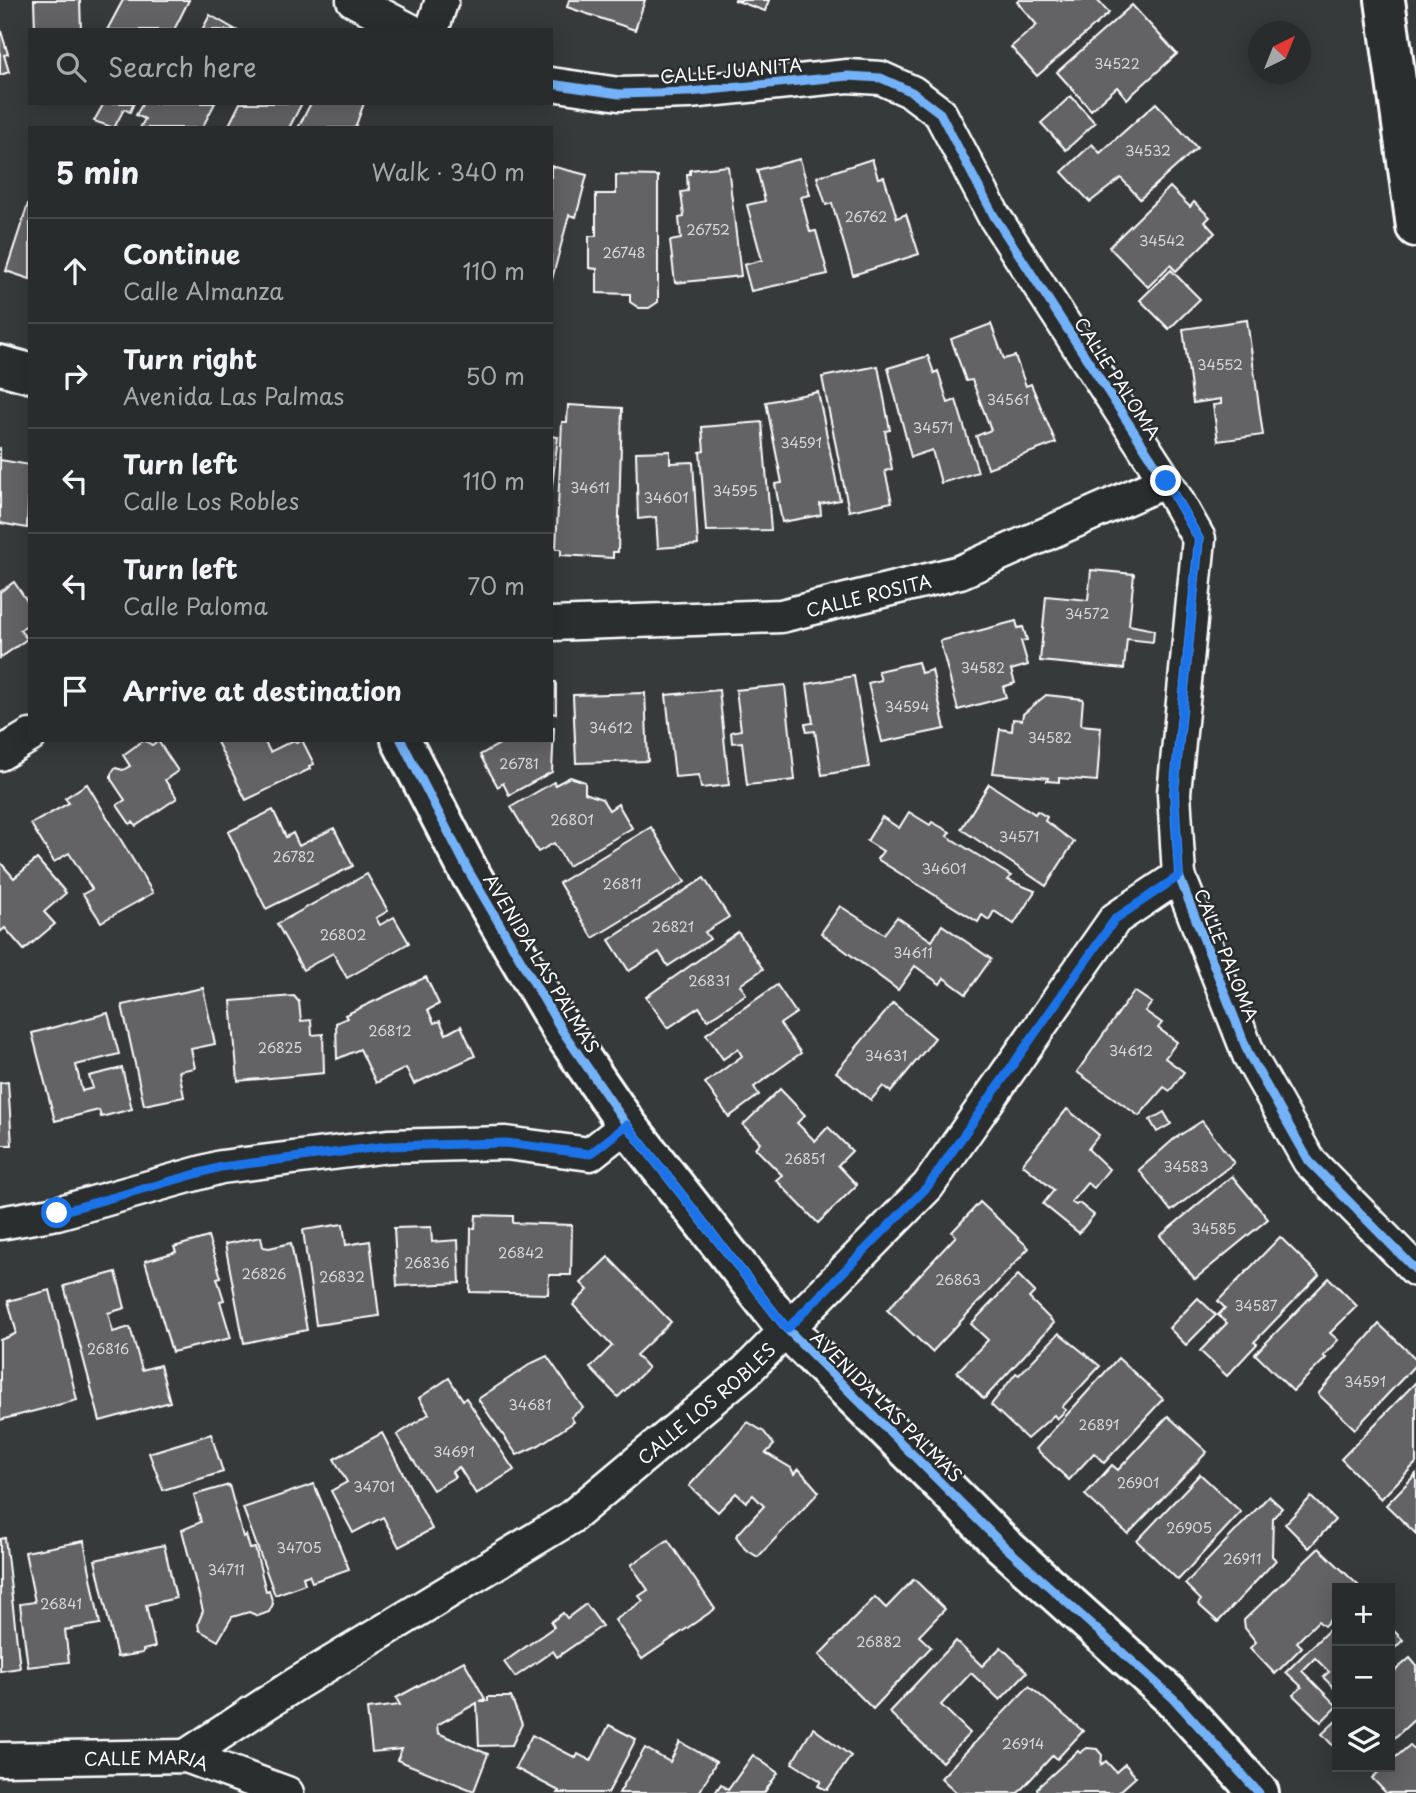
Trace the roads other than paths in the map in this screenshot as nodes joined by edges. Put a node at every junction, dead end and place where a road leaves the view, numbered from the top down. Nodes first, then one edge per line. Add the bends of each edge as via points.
1 (353, 0) edge
2 (442, 0) edge
3 (1385, 0) edge
4 (406, 28) edge
5 (433, 28) edge
6 (553, 84) edge
7 (912, 92) joint
8 (1416, 227) edge
9 (0, 365) edge
10 (28, 372) edge
11 (1166, 481) junction
12 (553, 624) edge
13 (28, 737) edge
14 (402, 742) edge
15 (0, 754) edge
16 (1179, 876) junction
17 (627, 1125) junction
18 (0, 1223) edge
19 (1416, 1270) edge
20 (787, 1329) junction
21 (186, 1756) junction
22 (0, 1759) edge
23 (287, 1793) edge
24 (1259, 1793) edge

1 - 4 street
2 - 5 street
3 - 8 main road
6 - 7 street, CALLE JUANITA via 619,94 848,76 881,78
7 - 11 street, CALLE PALOMA via 940,113 995,216
9 - 10 main road
11 - 12 street, CALLE ROSITA via 960,572 781,616
11 - 16 street, CALLE PALOMA via 1199,539 1174,793
13 - 15 street
14 - 17 main road, AVENIDA LAS PALMAS via 527,972
16 - 19 street, CALLE PALOMA via 1249,1055 1309,1161
16 - 20 street, CALLE LOS ROBLES via 1115,919 928,1186
17 - 18 street via 590,1154 506,1143 374,1148 221,1167 57,1213
17 - 20 main road, AVENIDA LAS PALMAS
20 - 21 street, CALLE LOS ROBLES via 746,1371 570,1518
20 - 24 main road, AVENIDA LAS PALMAS via 1003,1545 1173,1698
21 - 22 street, CALLE MARIA
21 - 23 street, CALLE MARIA

